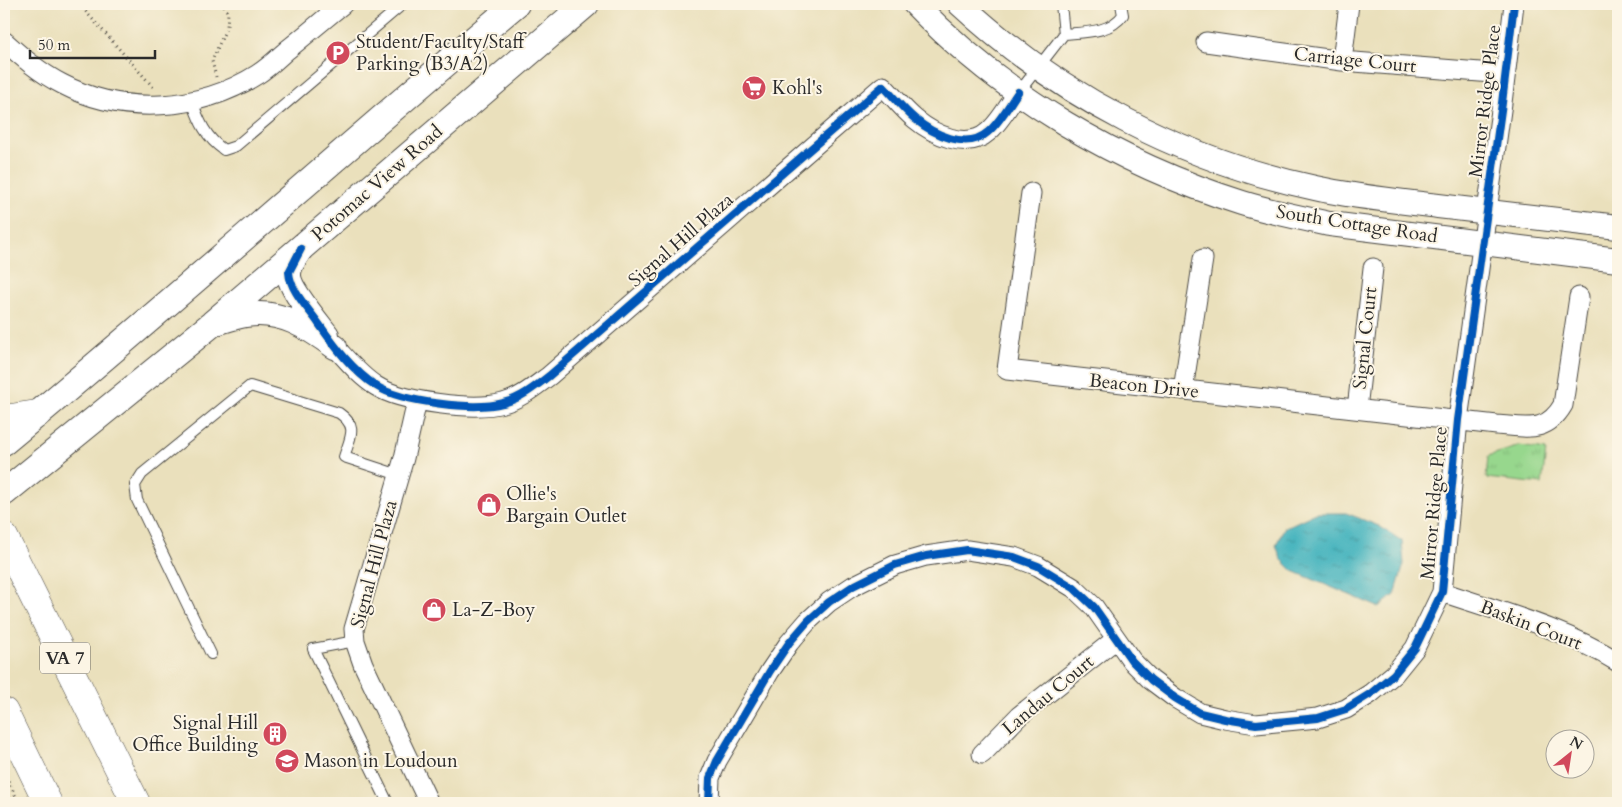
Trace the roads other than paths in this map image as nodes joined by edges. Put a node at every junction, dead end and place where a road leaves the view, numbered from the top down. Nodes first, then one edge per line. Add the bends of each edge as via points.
1 (343, 4) edge
2 (404, 4) edge
3 (516, 4) edge
4 (586, 4) edge
5 (915, 4) edge
6 (960, 4) edge
7 (1061, 4) edge
8 (1121, 4) edge
9 (1349, 4) edge
10 (1514, 4) edge
11 (1064, 34) junction
12 (4, 41) edge
13 (1206, 42) dead end
14 (1342, 61) junction
15 (1038, 67) junction
16 (1505, 74) junction
17 (1018, 92) junction
18 (192, 101) junction
19 (1031, 193) dead end
20 (1486, 212) junction
21 (1618, 227) edge
22 (1482, 243) junction
23 (301, 249) junction
24 (1203, 258) dead end
25 (1618, 260) edge
26 (1373, 268) dead end
27 (1579, 297) dead end
28 (212, 324) junction
29 (335, 347) junction
30 (1183, 390) junction
31 (417, 401) junction
32 (1357, 409) junction
33 (37, 414) junction
34 (4, 419) edge
35 (1458, 420) junction
36 (4, 442) edge
37 (399, 474) junction
38 (4, 493) edge
39 (4, 536) edge
40 (1442, 592) junction
41 (1116, 639) junction
42 (355, 641) junction
43 (211, 654) dead end
44 (1618, 662) edge
45 (4, 712) edge
46 (23, 753) junction
47 (982, 754) dead end
48 (30, 803) edge
49 (48, 803) edge
50 (136, 803) edge
51 (388, 803) edge
52 (429, 803) edge
53 (709, 803) edge

1 - 18 street via 260,73 221,93
2 - 18 lane via 236,146 224,150 216,145 200,123
3 - 33 main road
4 - 23 main road, Potomac View Road
5 - 17 street, South Cottage Road via 976,62
6 - 15 street, South Cottage Road
7 - 11 lane
8 - 11 lane via 1123,15 1117,23 1095,31
9 - 14 street
10 - 16 street, Mirror Ridge Place
11 - 15 lane
12 - 18 street via 46,75 100,99 156,106
13 - 14 street, Carriage Court
14 - 16 street, Carriage Court
15 - 17 lane
15 - 20 street, South Cottage Road via 1140,128 1232,166 1357,196
16 - 20 street, Mirror Ridge Place
17 - 22 street, South Cottage Road via 1058,119 1136,162 1243,203 1330,224
17 - 31 street, Signal Hill Plaza via 988,132 972,140 962,140 925,127 883,86 534,388 504,403 489,406
19 - 30 street, Beacon Drive via 1007,370
20 - 21 street, South Cottage Road
20 - 22 street, Mirror Ridge Place
22 - 25 street, South Cottage Road
22 - 35 street, Mirror Ridge Place
23 - 28 main road, Potomac View Road
23 - 29 street via 291,266 289,279
24 - 30 street
26 - 32 street, Signal Court
27 - 35 street, Beacon Drive via 1563,405 1556,416 1544,425 1529,427
28 - 29 street via 247,314 266,314 299,323
28 - 38 main road, Potomac View Road
29 - 31 street, Signal Hill Plaza via 377,387
30 - 32 street, Beacon Drive
31 - 37 street, Signal Hill Plaza
32 - 35 street, Beacon Drive
33 - 34 highway
33 - 36 main road
35 - 40 street, Mirror Ridge Place
37 - 42 street, Signal Hill Plaza via 358,612
37 - 43 lane via 344,458 352,430 348,420 339,413 250,386 142,474 135,485 137,500
39 - 50 highway, VA 7
40 - 41 street, Mirror Ridge Place via 1415,648 1394,674 1346,709 1318,718 1256,724 1200,713 1151,680
40 - 44 street, Baskin Court via 1535,624
41 - 47 street, Landau Court via 1019,716
41 - 53 street, Mirror Ridge Place via 1094,607 1074,588 1038,566 1014,557 967,550 926,556 896,565 829,602 789,643 717,760 710,778
42 - 51 lane via 313,649
42 - 52 street, Signal Hill Plaza
45 - 46 highway
46 - 48 highway
46 - 49 highway

